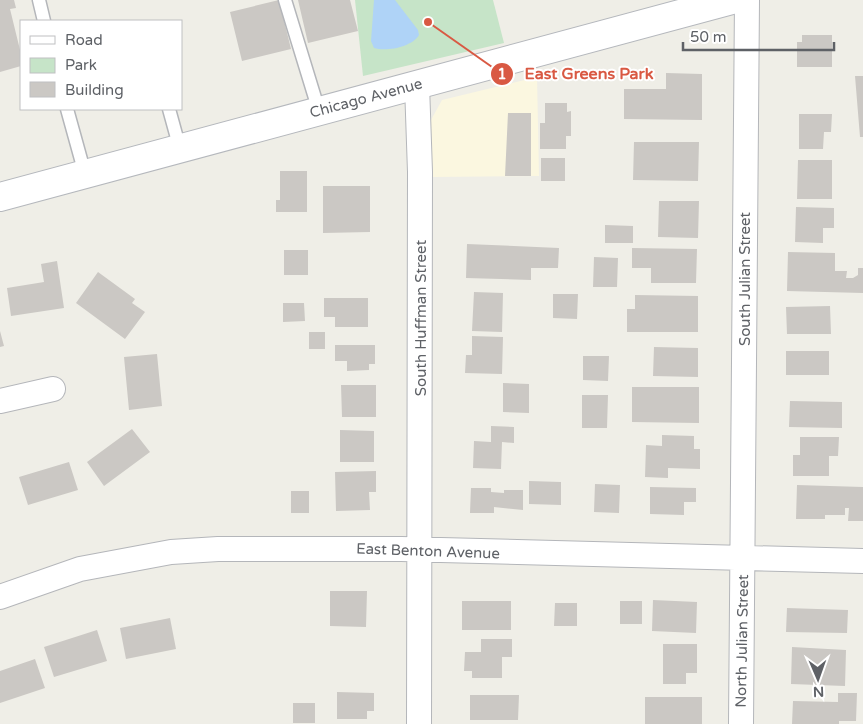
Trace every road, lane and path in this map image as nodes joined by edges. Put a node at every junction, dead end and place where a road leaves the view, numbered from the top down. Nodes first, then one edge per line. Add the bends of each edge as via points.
1 (39, 0) edge
2 (286, 0) edge
3 (732, 0) edge
4 (747, 0) edge
5 (44, 20) edge
6 (417, 85) junction
7 (67, 110) edge
8 (169, 110) edge
9 (319, 111) junction
10 (180, 148) junction
11 (85, 174) junction
12 (0, 197) edge
13 (53, 389) dead end
14 (0, 401) edge
15 (421, 550) junction
16 (743, 559) junction
17 (863, 561) edge
18 (0, 597) edge
19 (419, 724) edge
20 (741, 724) edge

1 - 5 lane
2 - 9 lane
3 - 6 main road, Chicago Avenue
4 - 16 street, South Julian Street
6 - 9 main road, Chicago Avenue
6 - 15 street, South Huffman Street
7 - 11 lane
8 - 10 lane
9 - 10 main road, Chicago Avenue
10 - 11 main road, Chicago Avenue
11 - 12 main road, Chicago Avenue
13 - 14 street
15 - 16 street, East Benton Avenue
15 - 18 street, East Benton Avenue via 218,549 171,552 80,569
15 - 19 street, South Huffman Street
16 - 17 street, East Benton Avenue
16 - 20 street, North Julian Street

